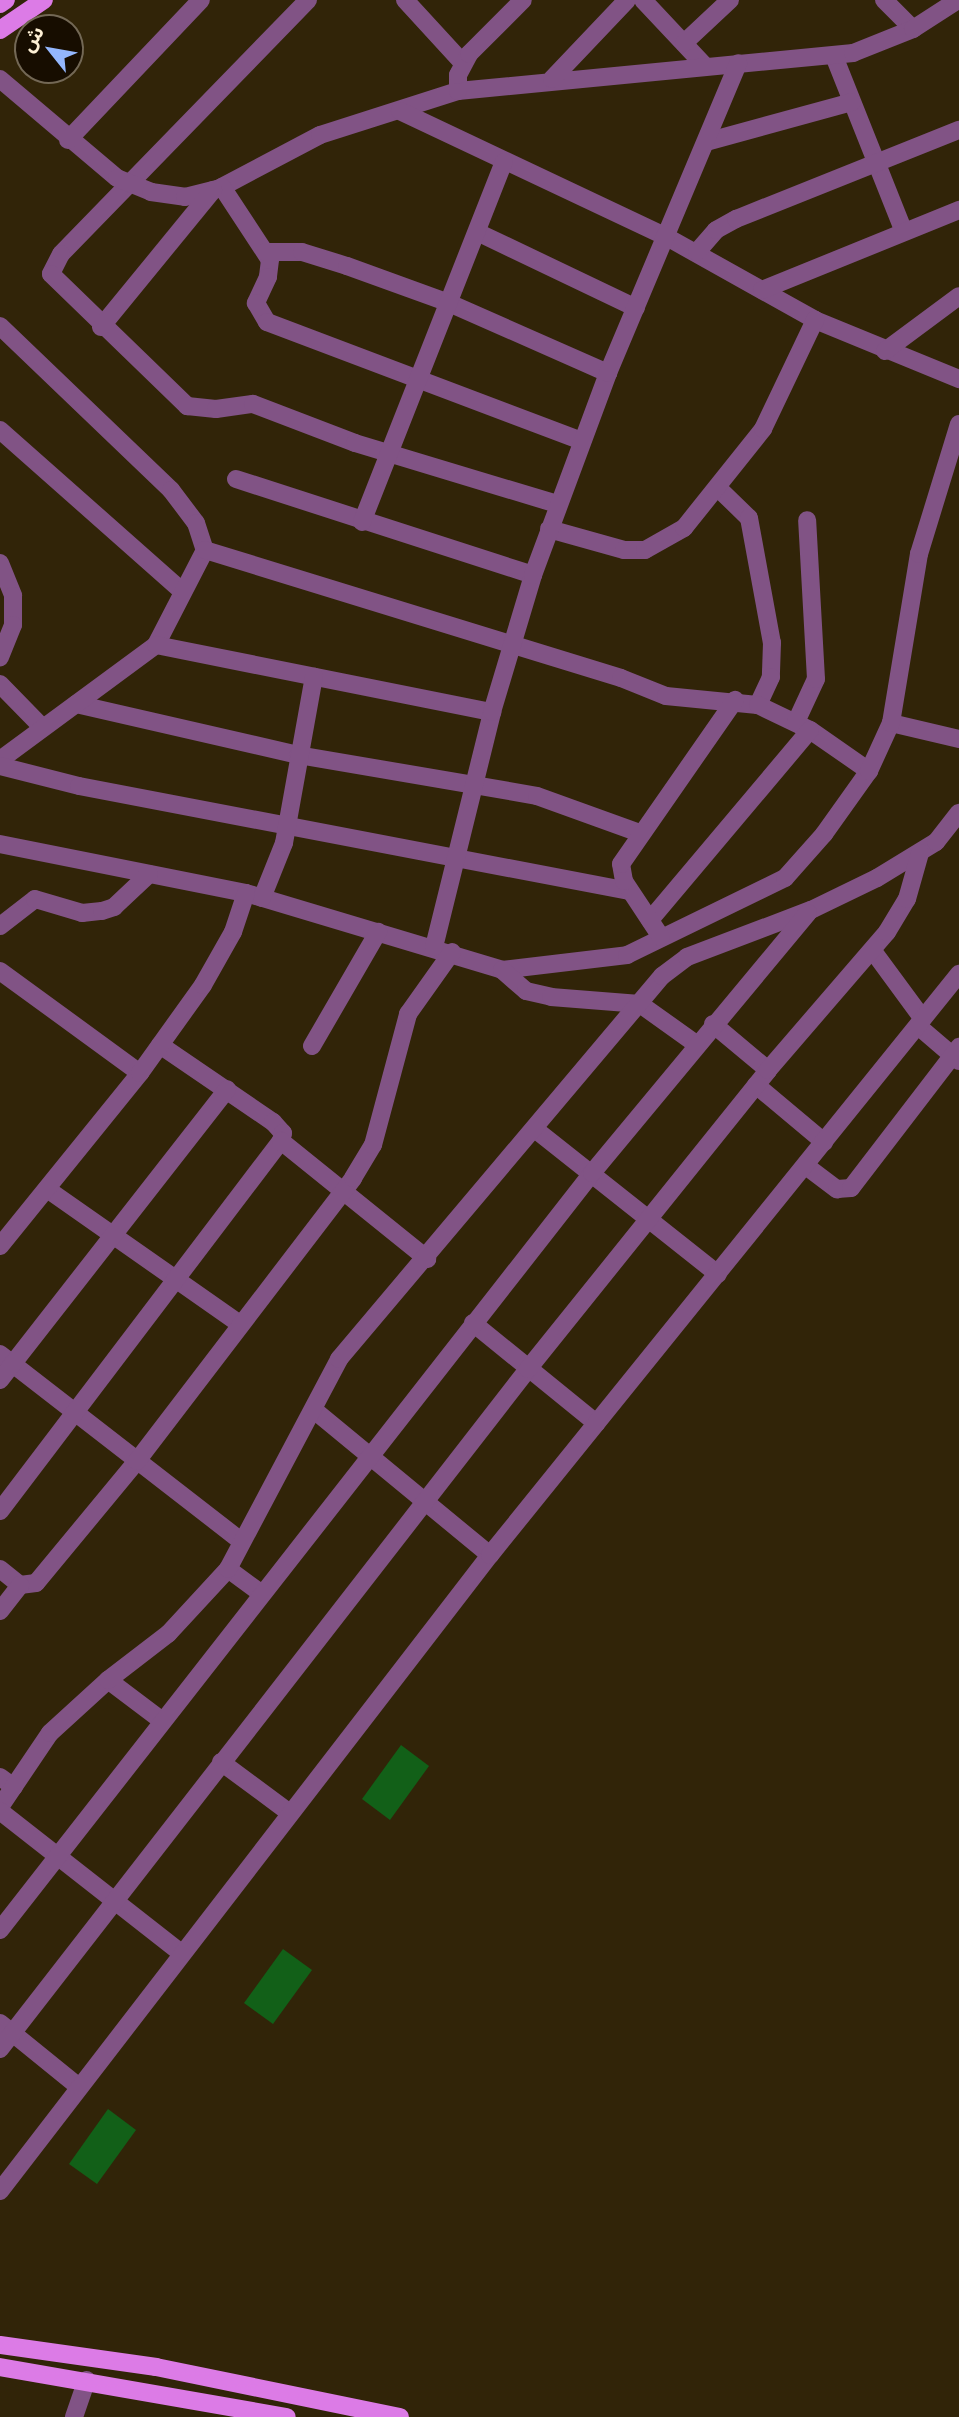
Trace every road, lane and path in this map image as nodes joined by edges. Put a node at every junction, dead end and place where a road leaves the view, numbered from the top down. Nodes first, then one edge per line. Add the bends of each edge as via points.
1 (6, 0) edge
2 (44, 0) edge
3 (201, 0) edge
4 (308, 0) edge
5 (405, 0) edge
6 (523, 0) edge
7 (627, 0) edge
8 (643, 0) edge
9 (730, 0) edge
10 (884, 0) edge
11 (958, 0) edge
12 (0, 4) edge
13 (913, 29) junction
14 (0, 30) edge
15 (684, 43) junction
16 (834, 56) junction
17 (463, 62) junction
18 (738, 63) junction
19 (704, 65) junction
20 (0, 79) edge
21 (552, 79) junction
22 (458, 91) junction
23 (852, 102) junction
24 (400, 111) junction
25 (959, 130) edge
26 (68, 140) junction
27 (706, 142) junction
28 (504, 162) junction
29 (875, 165) junction
30 (129, 185) junction
31 (218, 188) junction
32 (959, 210) edge
33 (477, 232) junction
34 (904, 232) junction
35 (665, 236) junction
36 (266, 252) junction
37 (697, 252) junction
38 (762, 290) junction
39 (959, 296) edge
40 (449, 303) junction
41 (635, 308) junction
42 (815, 320) junction
43 (0, 326) edge
44 (101, 327) junction
45 (885, 351) junction
46 (608, 373) junction
47 (419, 376) junction
48 (959, 379) edge
49 (959, 425) edge
50 (0, 429) edge
51 (582, 441) junction
52 (386, 452) junction
53 (236, 479) dead end
54 (718, 488) junction
55 (557, 504) junction
56 (807, 520) dead end
57 (362, 522) junction
58 (549, 529) junction
59 (205, 550) junction
60 (0, 563) edge
61 (533, 575) junction
62 (183, 592) junction
63 (156, 645) junction
64 (510, 647) junction
65 (0, 657) edge
66 (314, 677) junction
67 (0, 684) edge
68 (735, 700) junction
69 (76, 704) junction
70 (758, 705) junction
71 (492, 712) junction
72 (891, 723) junction
73 (41, 726) junction
74 (803, 726) junction
75 (959, 740) edge
76 (298, 755) junction
77 (0, 763) edge
78 (869, 771) junction
79 (473, 785) junction
80 (959, 813) edge
81 (287, 826) junction
82 (640, 832) junction
83 (0, 844) edge
84 (920, 853) junction
85 (456, 860) junction
86 (149, 874) junction
87 (629, 891) junction
88 (254, 896) junction
89 (811, 910) junction
90 (649, 920) junction
91 (0, 926) edge
92 (378, 932) junction
93 (662, 937) junction
94 (434, 947) junction
95 (873, 951) junction
96 (452, 953) junction
97 (502, 970) junction
98 (0, 971) edge
99 (959, 974) edge
100 (640, 1004) junction
101 (921, 1022) junction
102 (713, 1024) junction
103 (696, 1044) junction
104 (160, 1045) junction
105 (312, 1046) dead end
106 (957, 1054) edge
107 (768, 1070) junction
108 (140, 1073) junction
109 (756, 1085) junction
110 (227, 1088) junction
111 (536, 1130) junction
112 (281, 1141) junction
113 (824, 1142) junction
114 (806, 1166) junction
115 (592, 1173) junction
116 (47, 1189) junction
117 (342, 1192) junction
118 (650, 1219) junction
119 (113, 1234) junction
120 (0, 1245) edge
121 (428, 1259) junction
122 (718, 1274) junction
123 (176, 1276) junction
124 (474, 1323) junction
125 (240, 1324) junction
126 (6, 1359) edge
127 (528, 1369) junction
128 (0, 1380) edge
129 (314, 1410) junction
130 (75, 1412) junction
131 (596, 1423) junction
132 (369, 1457) junction
133 (137, 1461) junction
134 (423, 1502) junction
135 (0, 1511) edge
136 (242, 1542) junction
137 (490, 1555) junction
138 (0, 1569) edge
139 (228, 1569) junction
140 (20, 1585) junction
141 (262, 1594) junction
142 (0, 1611) edge
143 (108, 1680) junction
144 (161, 1720) junction
145 (221, 1762) junction
146 (7, 1782) edge
147 (0, 1809) edge
148 (290, 1813) junction
149 (57, 1853) junction
150 (116, 1899) junction
151 (0, 1930) edge
152 (181, 1953) junction
153 (6, 2028) edge
154 (0, 2049) edge
155 (79, 2087) junction
156 (0, 2191) edge
157 (0, 2345) edge
158 (0, 2367) edge
159 (87, 2380) junction
160 (75, 2417) edge
161 (287, 2417) edge
162 (400, 2417) edge

1 - 12 main road
2 - 14 main road
3 - 26 street
4 - 30 street
5 - 17 street
6 - 17 street
7 - 21 street
8 - 15 street
9 - 15 street
10 - 13 street
11 - 13 street
13 - 16 street via 876,46
15 - 19 street
16 - 18 street
16 - 23 street
17 - 22 street
18 - 19 street
18 - 27 street
19 - 21 street
20 - 26 street
21 - 22 street
22 - 24 street
23 - 27 street
23 - 29 street
24 - 28 street
24 - 31 street via 320,135
25 - 29 street
26 - 30 street
27 - 35 street
28 - 33 street
28 - 35 street
29 - 34 street
29 - 37 street via 736,219 716,230
30 - 31 street via 177,197
30 - 44 street via 50,270
31 - 36 street
31 - 44 street
32 - 34 street
33 - 40 street
33 - 41 street
34 - 38 street
35 - 37 street
35 - 41 street
36 - 40 street via 302,252
36 - 47 street via 270,268 256,303 268,322 301,338
37 - 38 street
38 - 42 street
39 - 45 street
40 - 46 street
40 - 47 street
41 - 46 street
42 - 45 street
42 - 54 street via 763,429
43 - 59 street via 171,490 196,523
44 - 52 street via 187,405 216,410 253,404
45 - 48 street
46 - 51 street
47 - 51 street
47 - 52 street
49 - 72 street via 919,554
50 - 62 street
51 - 55 street
52 - 55 street
52 - 57 street
53 - 57 street
54 - 58 street via 684,528 645,550 624,550
54 - 70 street via 749,518 763,593 773,666
55 - 58 street
56 - 74 street via 816,679
57 - 61 street via 437,541
58 - 61 street
59 - 62 street
59 - 64 street
60 - 65 street via 13,596 13,625
61 - 64 street
62 - 63 street
63 - 66 street
63 - 69 street
64 - 68 street via 621,678 666,696
64 - 71 street
66 - 71 street
66 - 76 street
67 - 73 street
68 - 70 street
68 - 82 street
69 - 73 street
69 - 76 street
70 - 74 street
71 - 79 street
72 - 75 street
72 - 78 street
73 - 77 street
74 - 78 street
74 - 90 street
76 - 79 street
76 - 81 street
77 - 81 street via 41,778
78 - 93 street via 824,834 785,878
79 - 82 street via 537,796
79 - 85 street
80 - 84 street via 948,830
81 - 85 street
81 - 88 street
82 - 87 street via 621,864
83 - 86 street
84 - 89 street
84 - 95 street via 900,914
85 - 87 street
85 - 94 street
86 - 88 street
86 - 91 street via 126,897 102,911 82,913 35,899
87 - 90 street
88 - 92 street
88 - 104 street via 221,956
89 - 100 street via 687,957 663,976
89 - 102 street
90 - 93 street
92 - 94 street
92 - 105 street
93 - 97 street via 604,960
94 - 96 street
95 - 101 street
95 - 107 street
96 - 97 street
96 - 117 street via 408,1014 373,1144
97 - 100 street via 526,991
98 - 108 street
99 - 101 street
100 - 103 street
100 - 111 street
101 - 106 street
101 - 113 street
102 - 103 street
102 - 107 street
103 - 115 street
104 - 108 street
104 - 110 street
106 - 114 street via 851,1188 837,1189
107 - 109 street
108 - 116 street
109 - 113 street
109 - 118 street
110 - 112 street via 279,1127
110 - 119 street
111 - 115 street
111 - 121 street
112 - 117 street
112 - 123 street
113 - 114 street
114 - 122 street
115 - 118 street
115 - 124 street
116 - 119 street
116 - 120 street
117 - 121 street
117 - 125 street
118 - 122 street
118 - 127 street
119 - 123 street
119 - 126 street
121 - 129 street via 339,1359
122 - 131 street
123 - 125 street
123 - 130 street
124 - 127 street
124 - 132 street
125 - 133 street
126 - 128 street
126 - 130 street
127 - 131 street
127 - 134 street
129 - 132 street
129 - 136 street
130 - 133 street
130 - 135 street
131 - 137 street
132 - 134 street
132 - 141 street
133 - 136 street
133 - 140 street via 36,1583
134 - 137 street
134 - 145 street
136 - 139 street
137 - 148 street
138 - 140 street
139 - 141 street
139 - 143 street via 168,1633
140 - 142 street
141 - 144 street
143 - 144 street
143 - 146 street via 50,1733
144 - 149 street
145 - 148 street
145 - 150 street
146 - 147 street
147 - 149 street
148 - 152 street
149 - 150 street
149 - 151 street
150 - 152 street
150 - 153 street
152 - 155 street
153 - 154 street
153 - 155 street
155 - 156 street
157 - 162 main road via 156,2367
158 - 159 main road
159 - 160 street
159 - 161 main road

